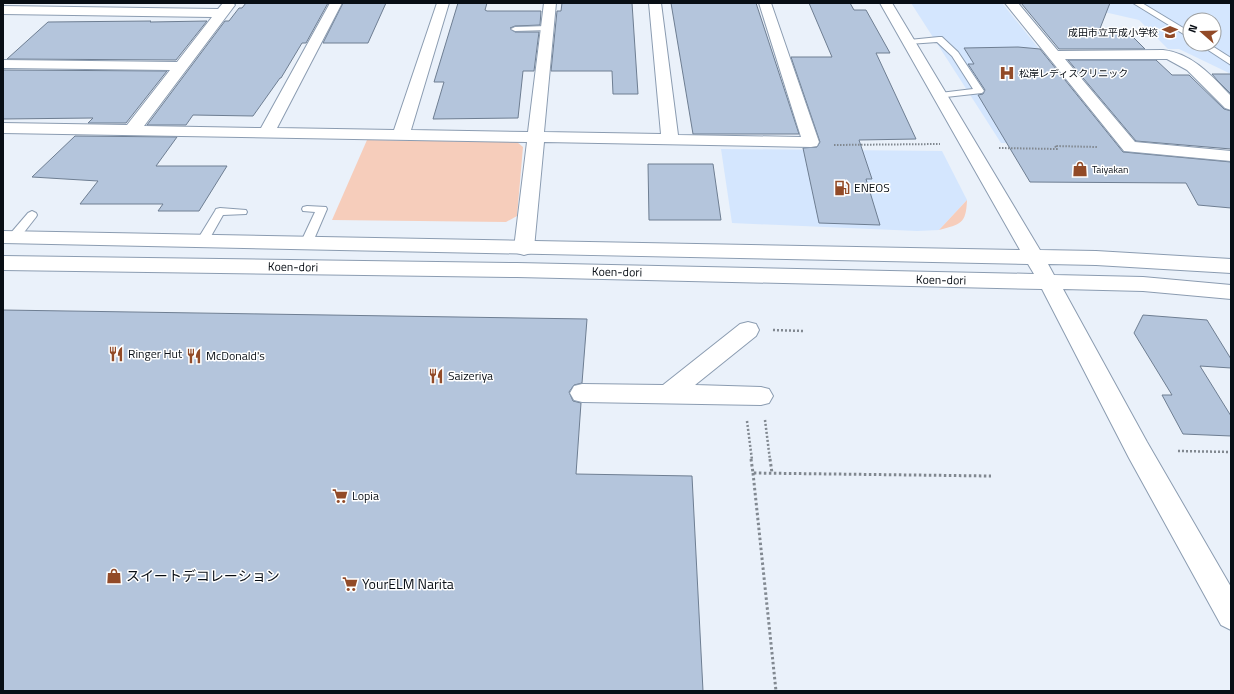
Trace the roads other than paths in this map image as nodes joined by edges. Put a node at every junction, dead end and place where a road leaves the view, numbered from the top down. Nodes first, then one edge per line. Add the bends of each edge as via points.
1 (336, 3) edge
2 (443, 3) edge
3 (550, 3) edge
4 (655, 3) edge
5 (765, 3) edge
6 (886, 3) edge
7 (1011, 3) edge
8 (1137, 3) edge
9 (225, 8) edge
10 (3, 10) edge
11 (547, 28) junction
12 (515, 29) dead end
13 (1182, 31) edge
14 (909, 42) junction
15 (1215, 52) edge
16 (1055, 55) junction
17 (1231, 62) edge
18 (3, 64) edge
19 (181, 66) junction
20 (940, 96) junction
21 (1231, 105) edge
22 (3, 128) edge
23 (131, 131) junction
24 (266, 133) junction
25 (401, 135) junction
26 (535, 137) junction
27 (670, 140) junction
28 (1231, 156) edge
29 (307, 209) dead end
30 (242, 212) dead end
31 (32, 215) dead end
32 (8, 237) edge
33 (202, 242) junction
34 (306, 244) junction
35 (524, 248) junction
36 (1034, 256) junction
37 (3, 263) edge
38 (1231, 266) edge
39 (1049, 283) junction
40 (1231, 292) edge
41 (748, 330) road end
42 (582, 393) dead end
43 (668, 394) junction
44 (761, 396) road end
45 (1231, 615) edge

1 - 24 street
2 - 25 street
3 - 11 street
4 - 27 street
5 - 27 street via 811,142
6 - 14 street
7 - 16 street
8 - 13 lane
9 - 10 street
9 - 19 street
11 - 12 lane
11 - 26 street
14 - 20 street
14 - 20 lane via 939,39 955,54 979,91
15 - 17 lane
16 - 21 street via 1169,55 1190,66
16 - 28 street via 1130,147
18 - 19 street
19 - 23 street
20 - 36 street
22 - 23 street
23 - 24 street
24 - 25 street
25 - 26 street
26 - 27 street
26 - 35 street
29 - 34 lane via 322,209
30 - 33 lane via 220,211
31 - 32 lane
32 - 33 street, Koen-dori
33 - 34 street, Koen-dori
34 - 35 street, Koen-dori
35 - 36 street, Koen-dori
36 - 38 street, Koen-dori via 1126,258
36 - 39 street
37 - 39 street, Koen-dori via 517,270
39 - 40 street, Koen-dori via 1143,284
39 - 45 street via 1138,450
41 - 43 street
42 - 43 street
43 - 44 street

